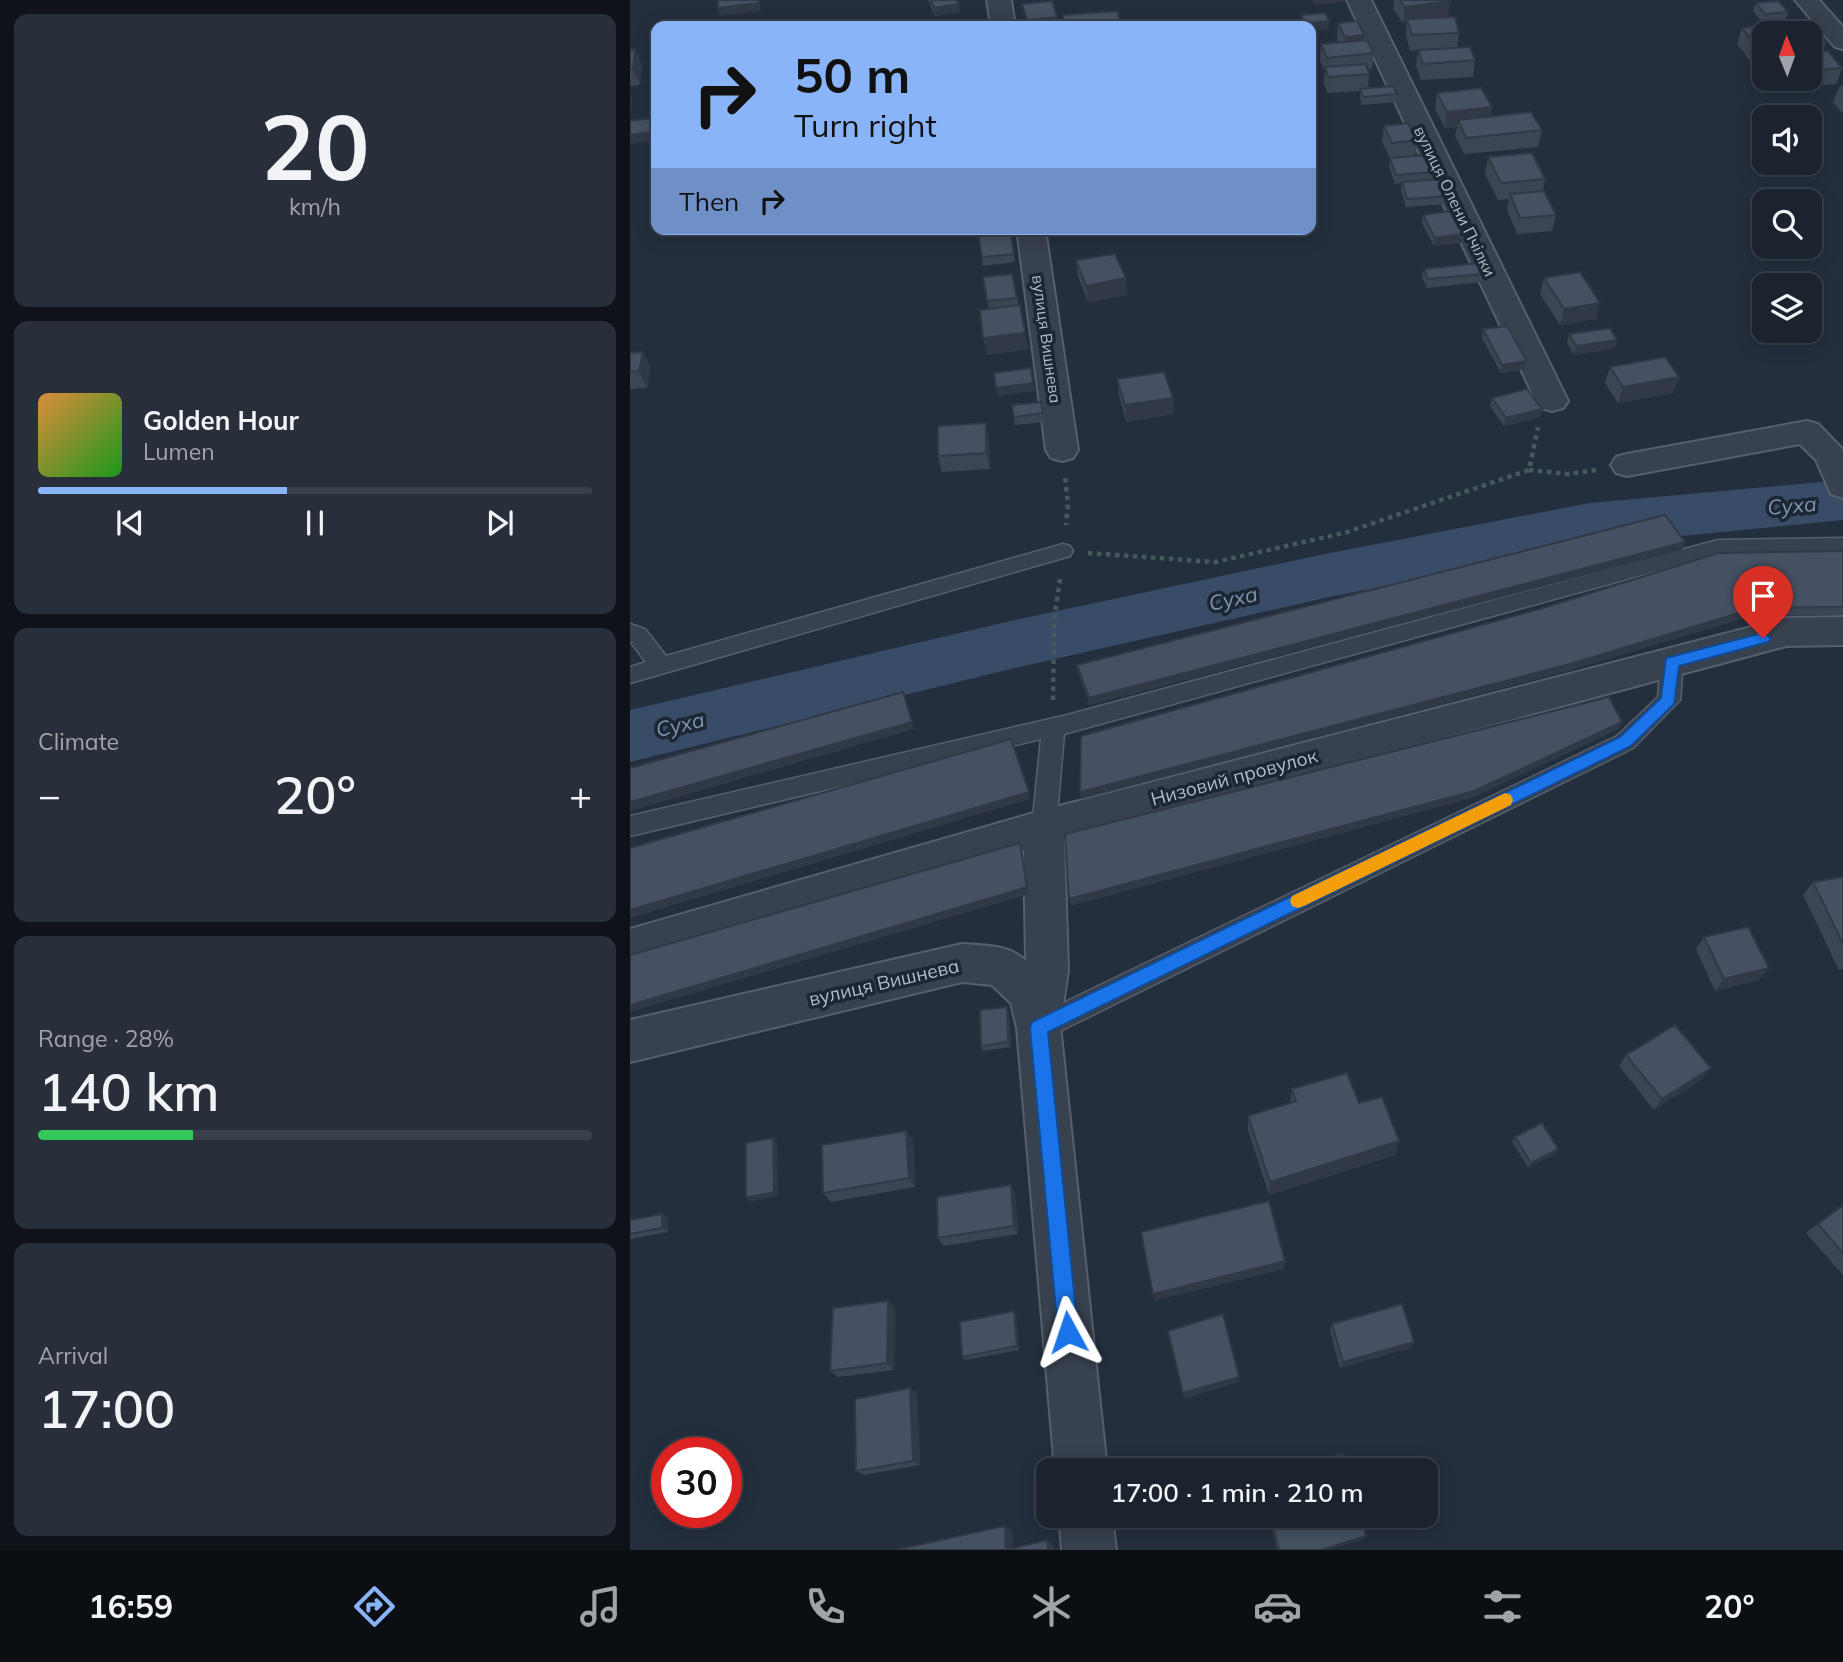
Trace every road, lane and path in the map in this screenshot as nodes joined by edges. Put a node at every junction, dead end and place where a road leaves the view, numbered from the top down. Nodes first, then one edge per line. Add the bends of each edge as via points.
1 (999, 0) edge
2 (1359, 0) edge
3 (1807, 0) edge
4 (1002, 21) edge
5 (1843, 42) edge
6 (1032, 235) edge
7 (1552, 401) joint
8 (1062, 450) dead end
9 (1627, 465) joint
10 (1529, 470) junction
11 (1843, 486) edge
12 (1843, 545) edge
13 (1063, 551) joint
14 (1054, 621) dead end
15 (1843, 631) edge
16 (630, 632) edge
17 (1672, 662) junction
18 (661, 666) junction
19 (630, 675) edge
20 (1053, 727) junction
21 (630, 825) edge
22 (1044, 827) junction
23 (630, 948) edge
24 (1039, 1028) junction
25 (630, 1041) edge
26 (1081, 1458) edge
27 (1087, 1528) edge
28 (1089, 1550) edge

1 - 4 street
2 - 7 street, вулиця Олени Пчілки
3 - 5 street
6 - 8 street, вулиця Вишнева
7 - 10 path via 1536,431
9 - 10 path via 1569,474
9 - 11 street via 1807,432 1830,455
10 - 13 path via 1344,533 1215,562
12 - 20 lane via 1718,547
13 - 18 lane
14 - 20 path
15 - 17 street, Низовий провулок via 1786,632
16 - 18 lane via 638,635
17 - 22 street, Низовий провулок
17 - 24 lane via 1669,700 1625,742
18 - 19 lane
20 - 21 lane
20 - 22 lane
22 - 23 street, Низовий провулок
22 - 24 street via 1047,971
24 - 25 street, вулиця Вишнева via 1030,993 1002,966 962,963
24 - 26 street, вулиця Вишнева
27 - 28 street

